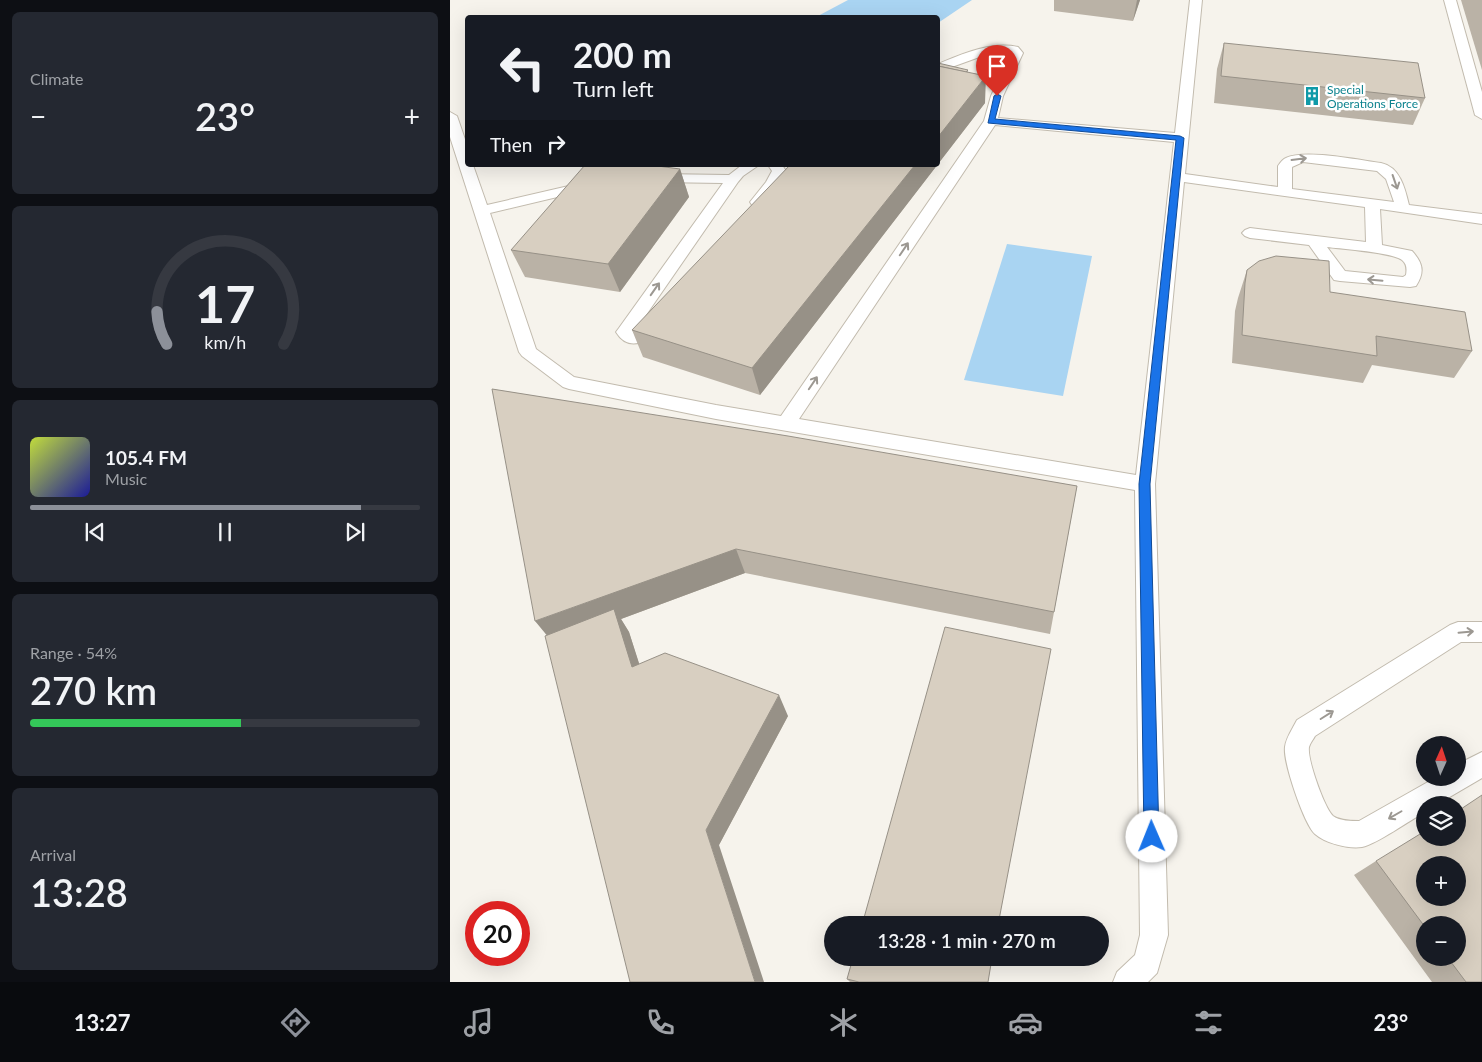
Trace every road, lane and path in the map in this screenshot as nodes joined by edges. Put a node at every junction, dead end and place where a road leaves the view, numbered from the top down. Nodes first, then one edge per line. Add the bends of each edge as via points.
1 (1196, 0) edge
2 (1450, 0) edge
3 (940, 67) edge
4 (940, 73) edge
5 (956, 76) edge
6 (1482, 115) edge
7 (450, 116) edge
8 (991, 121) junction
9 (1180, 138) junction
10 (465, 162) edge
11 (466, 167) edge
12 (748, 167) edge
13 (777, 167) edge
14 (1176, 177) junction
15 (641, 178) edge
16 (733, 179) junction
17 (603, 182) edge
18 (1285, 192) junction
19 (1372, 204) junction
20 (1403, 208) junction
21 (481, 212) junction
22 (748, 213) edge
23 (1482, 219) edge
24 (1250, 233) dead end
25 (1314, 241) junction
26 (1374, 248) junction
27 (666, 310) edge
28 (786, 424) junction
29 (1144, 484) junction
30 (1482, 632) edge
31 (1482, 764) edge
32 (1127, 982) edge

1 - 9 lane
2 - 6 lane
3 - 8 lane via 979,52 1001,48 1014,50 1017,55 994,94
4 - 5 lane
7 - 10 lane
8 - 9 lane
28 -> 8 lane
9 - 14 lane
11 - 21 lane
12 - 16 lane
13 - 22 lane via 779,170 773,183
14 - 18 lane
14 - 29 lane
15 - 16 lane
27 -> 16 lane via 642,336 627,335 627,329
17 - 21 lane
18 - 19 lane
18 -> 20 lane via 1285,166 1290,160 1302,158 1381,167 1394,177
19 - 20 lane
19 - 26 lane
20 - 23 lane
21 - 28 lane via 528,352 569,382
24 - 25 lane
25 - 26 lane
26 -> 25 lane via 1406,255 1412,260 1415,276 1410,282 1340,276
28 - 29 lane
29 - 32 lane via 1154,934 1147,963
31 -> 30 lane via 1362,834 1343,833 1322,823 1313,806 1297,750 1306,728 1458,632

